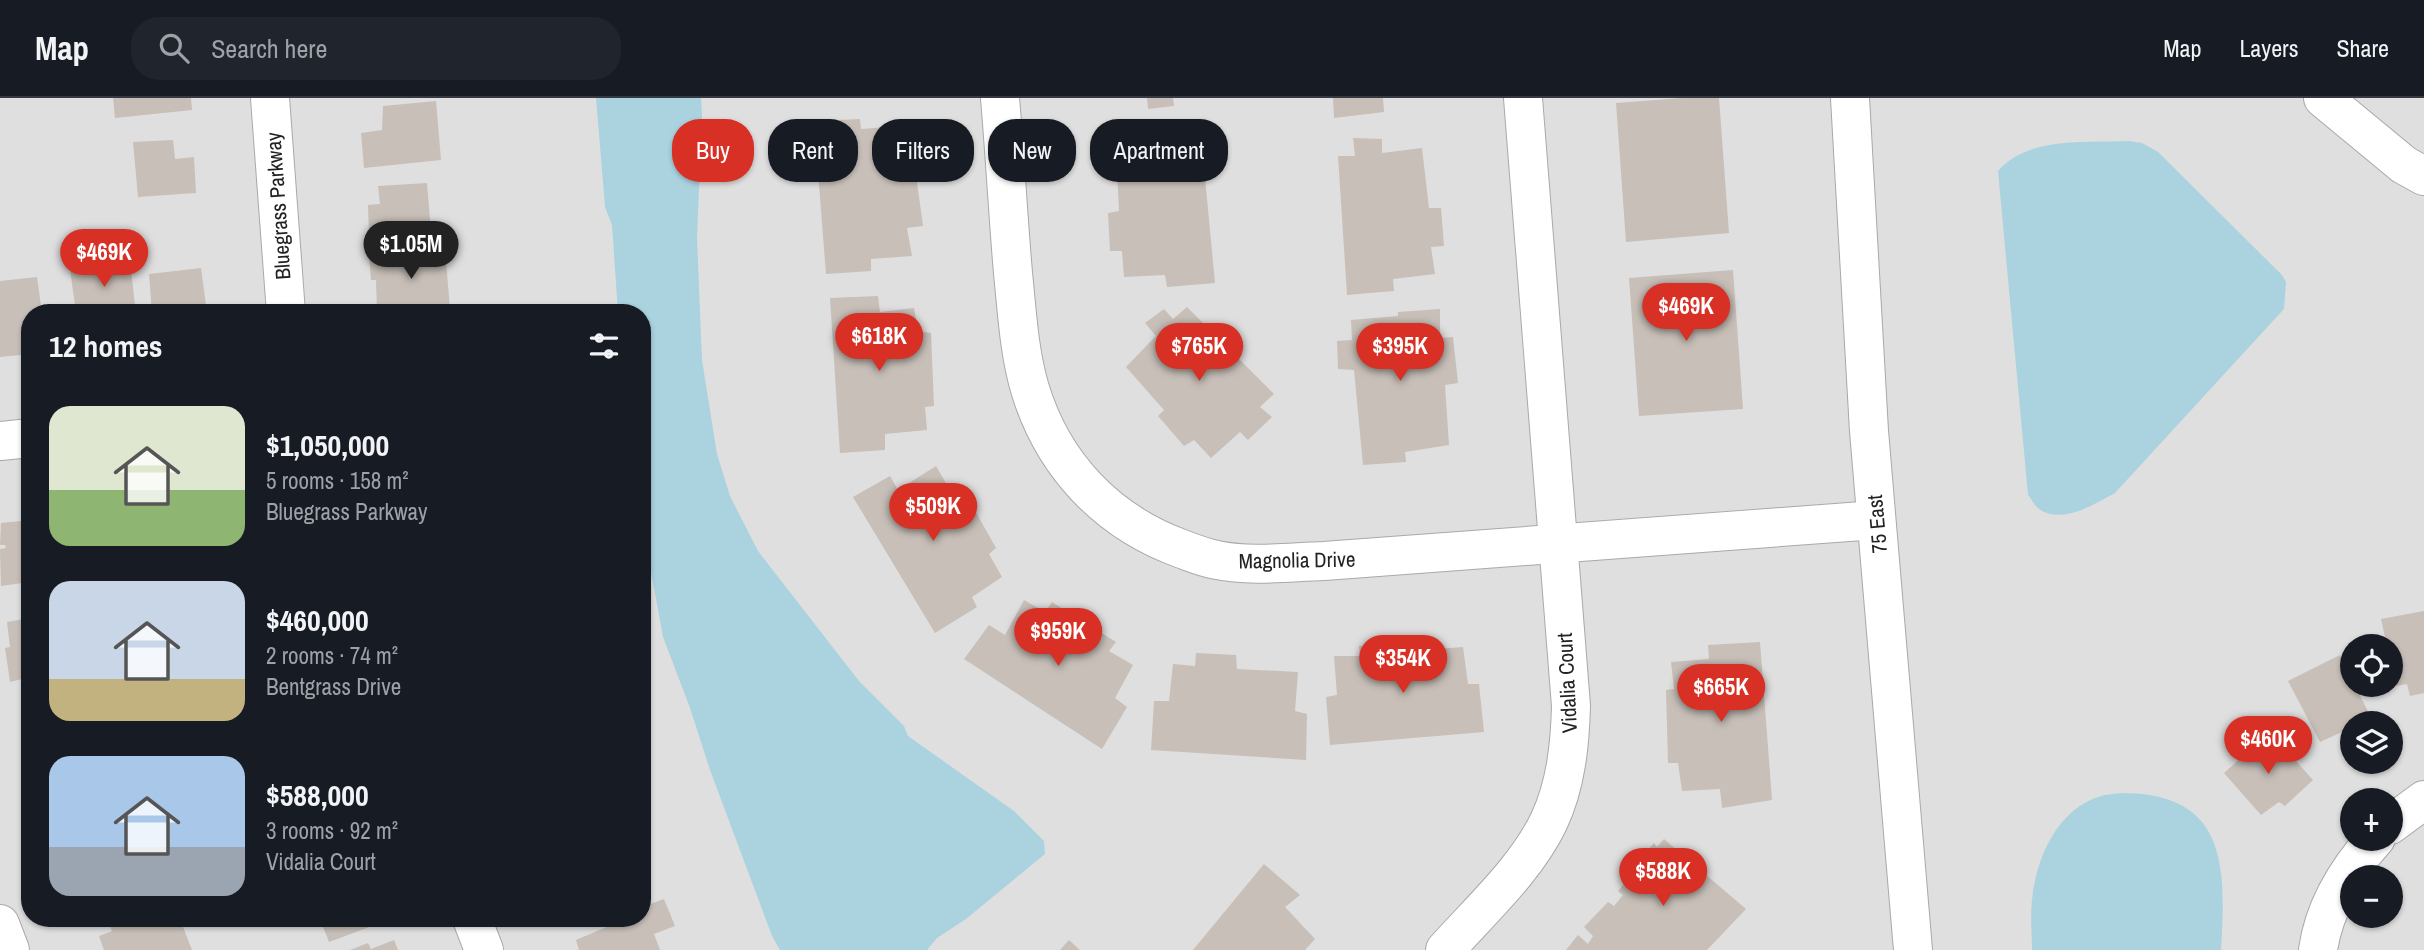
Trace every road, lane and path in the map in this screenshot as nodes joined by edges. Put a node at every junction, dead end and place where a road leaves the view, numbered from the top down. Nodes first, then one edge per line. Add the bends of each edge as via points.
1 (270, 98) edge
2 (1000, 98) edge
3 (1523, 98) edge
4 (1850, 98) edge
5 (2323, 98) edge
6 (2424, 176) edge
7 (285, 304) edge
8 (21, 439) edge
9 (0, 441) edge
10 (1876, 520) junction
11 (1557, 544) junction
12 (2424, 800) edge
13 (2403, 815) edge
14 (2364, 851) edge
15 (0, 923) edge
16 (475, 927) edge
17 (10, 950) edge
18 (484, 950) edge
19 (1445, 950) edge
20 (1913, 950) edge
21 (2318, 950) edge

1 - 7 street, Bluegrass Parkway
2 - 11 street, Magnolia Drive via 1019,331 1030,388 1052,442 1079,480 1107,508 1162,541 1217,560 1254,563
3 - 11 street
4 - 10 street, 75 East
5 - 6 street via 2404,165
8 - 9 street
10 - 11 street, Magnolia Drive
10 - 20 street, 75 East
11 - 19 street, Vidalia Court via 1571,706 1559,793 1550,819 1523,862
12 - 13 street
14 - 21 street via 2329,910
15 - 17 street
16 - 18 street

